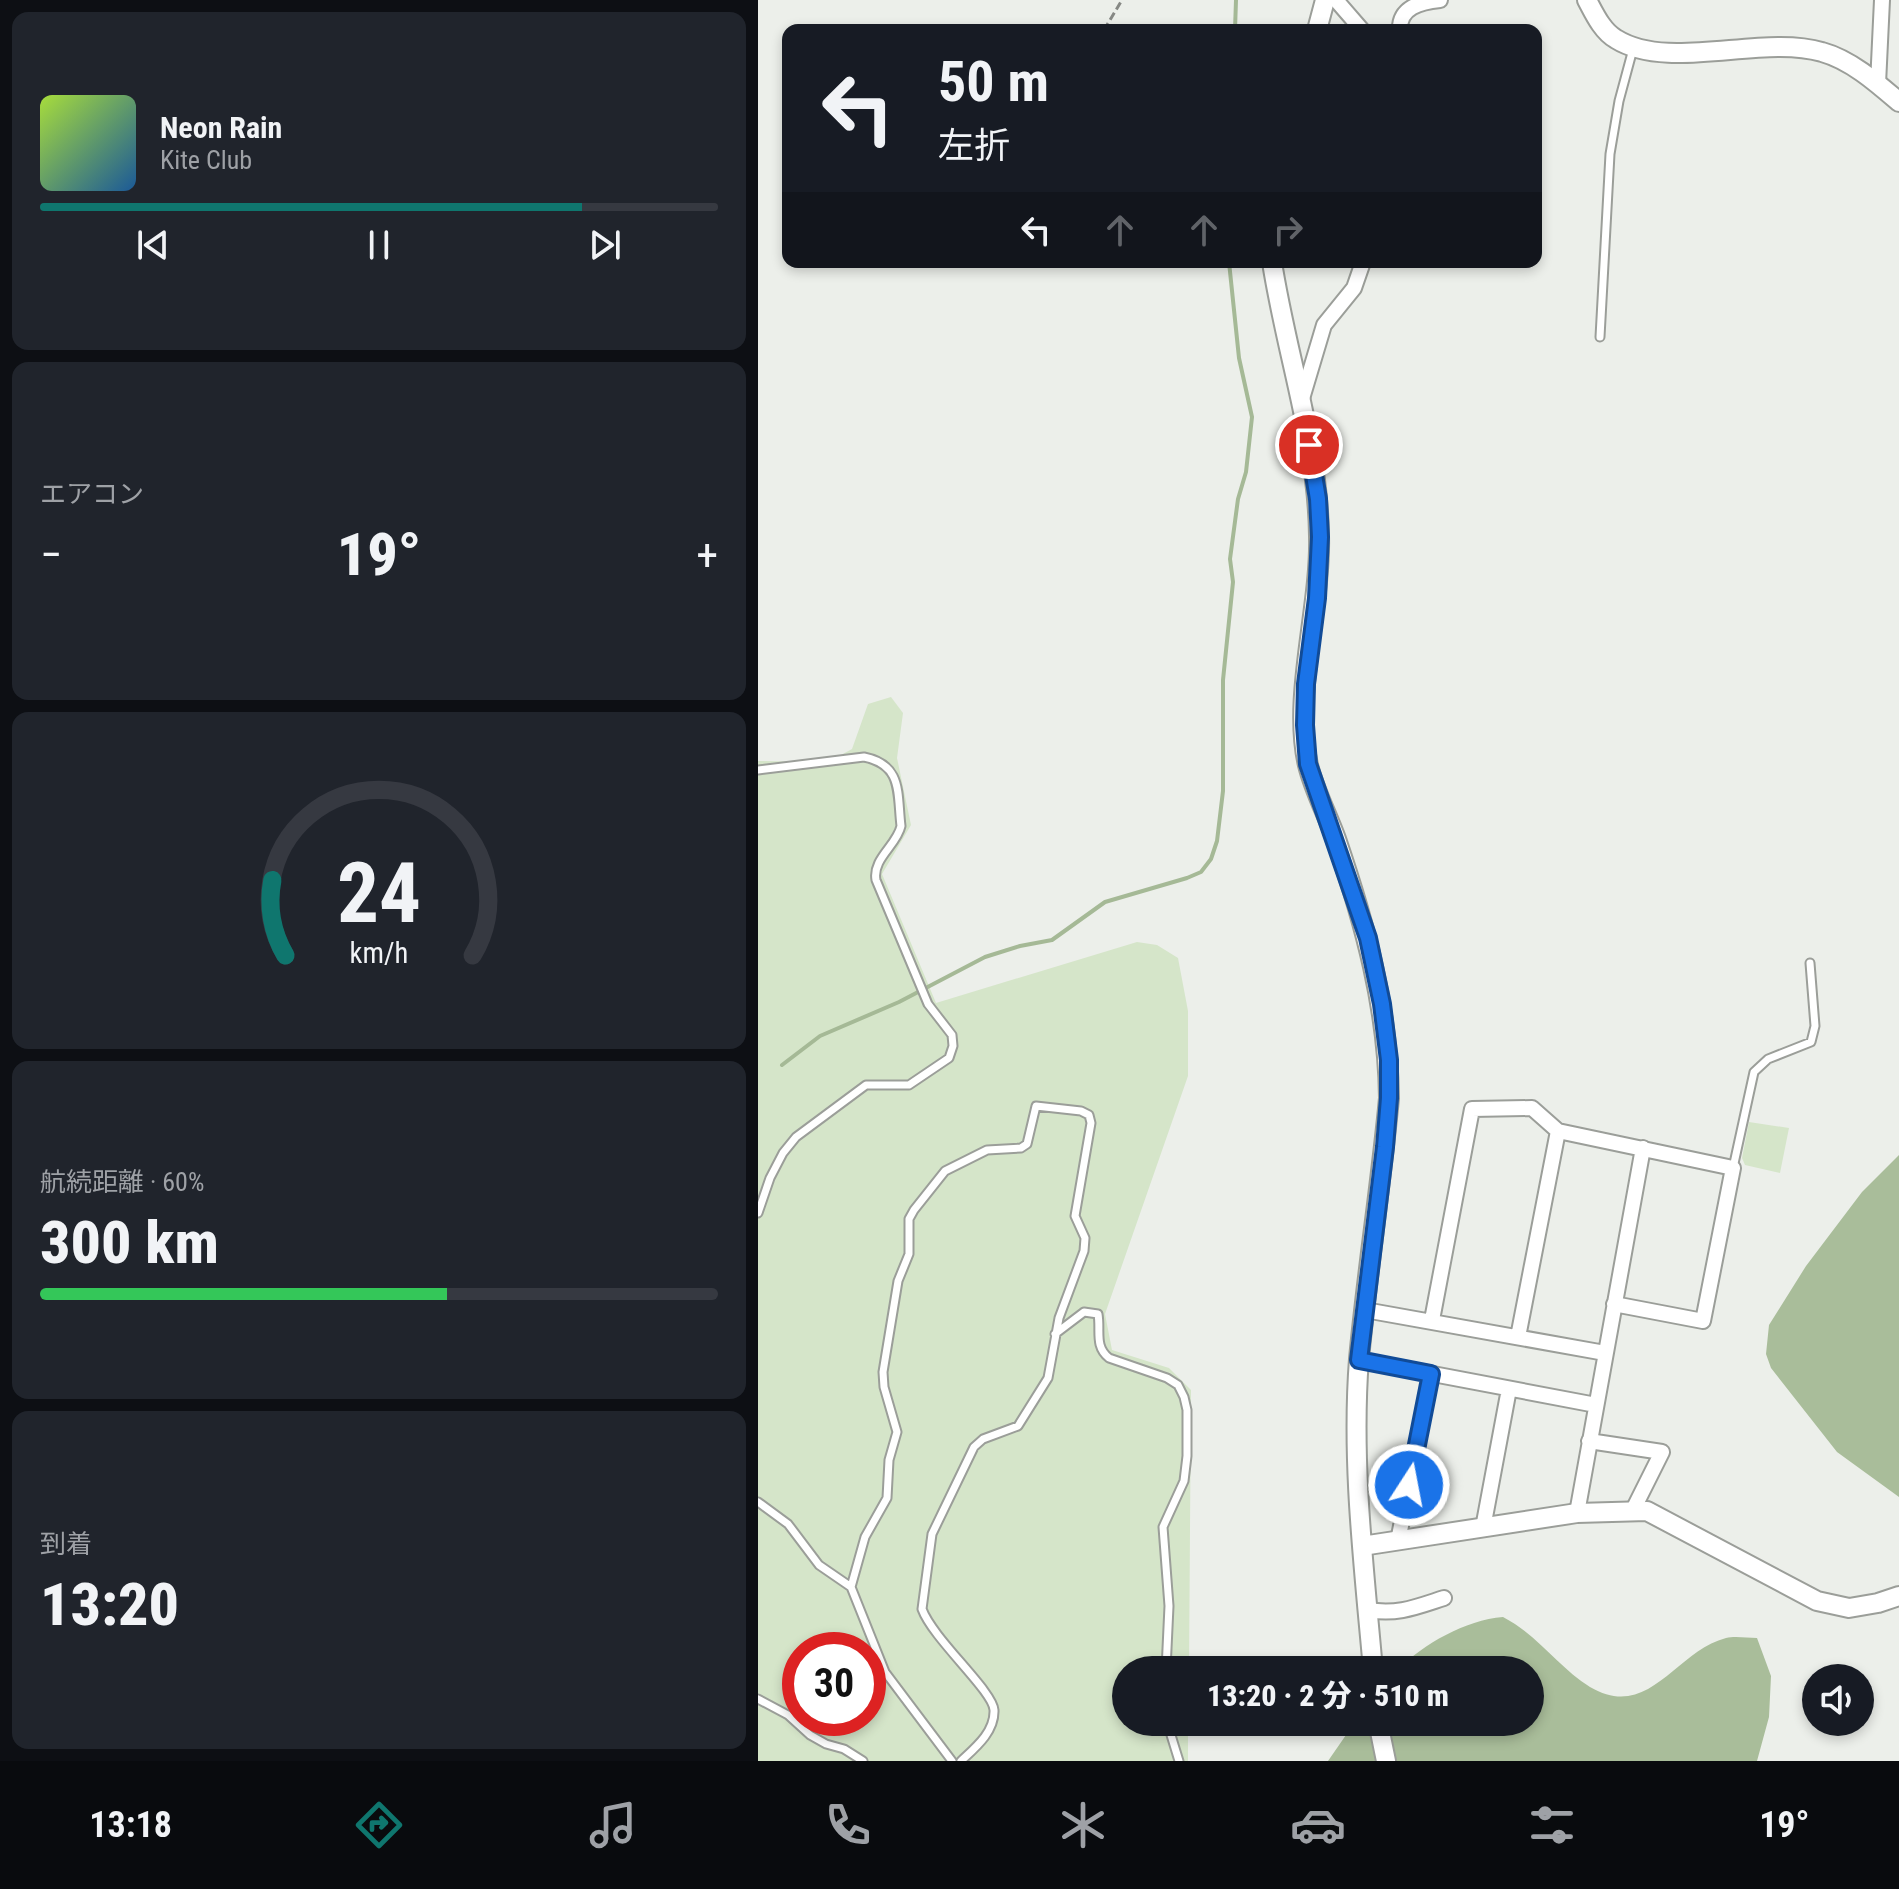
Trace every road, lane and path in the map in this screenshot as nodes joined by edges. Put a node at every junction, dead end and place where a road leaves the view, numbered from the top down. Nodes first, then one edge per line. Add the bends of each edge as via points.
1 (1122, 0) edge
2 (1325, 0) edge
3 (1336, 0) edge
4 (1440, 0) edge
5 (1587, 0) edge
6 (1882, 0) edge
7 (1108, 24) edge
8 (1319, 24) edge
9 (1357, 24) edge
10 (1400, 24) edge
11 (1634, 47) junction
12 (1878, 84) junction
13 (1899, 102) edge
14 (1273, 268) edge
15 (1361, 268) edge
16 (1600, 337) dead end
17 (1300, 403) junction
18 (758, 770) edge
19 (1810, 963) dead end
20 (1558, 1131) junction
21 (1643, 1148) junction
22 (1733, 1168) junction
23 (758, 1213) edge
24 (1614, 1304) junction
25 (1365, 1310) junction
26 (1432, 1320) junction
27 (1055, 1334) junction
28 (1518, 1337) junction
29 (1605, 1353) junction
30 (1359, 1360) junction
31 (1431, 1374) junction
32 (1509, 1389) junction
33 (1596, 1405) junction
34 (1589, 1441) junction
35 (758, 1502) edge
36 (1633, 1510) junction
37 (1577, 1513) junction
38 (1483, 1528) junction
39 (1398, 1541) junction
40 (1362, 1546) junction
41 (851, 1587) junction
42 (1899, 1596) edge
43 (1444, 1598) dead end
44 (1368, 1610) junction
45 (1167, 1656) edge
46 (1372, 1656) edge
47 (758, 1699) edge
48 (1171, 1736) edge
49 (1381, 1736) edge
50 (863, 1761) edge
51 (952, 1761) edge
52 (961, 1761) edge
53 (1179, 1761) edge
54 (1386, 1761) edge

1 - 7 path
2 - 8 street
3 - 9 street
4 - 10 street via 1409,9
5 - 11 street via 1604,29
6 - 12 street
11 - 12 street via 1677,52 1792,47 1823,52
11 - 16 lane via 1610,154
12 - 13 street
14 - 17 street
15 - 17 street via 1354,288 1324,325
17 - 25 street via 1320,537 1306,684 1308,764 1368,938 1389,1060
18 - 23 lane via 864,757 878,760 896,777 901,826 877,867 876,880 928,1004 952,1035 953,1046 942,1065 909,1085 866,1085 796,1137 770,1178
19 - 22 lane via 1815,1026 1811,1042 1768,1059 1754,1072
20 - 21 street
20 - 26 street via 1532,1108 1472,1109
20 - 28 street
21 - 22 street
21 - 24 street
22 - 24 street via 1703,1321
24 - 29 street
25 - 26 street
25 - 30 street
26 - 28 street
27 - 41 lane via 1084,1251 1085,1238 1075,1216 1091,1123 1081,1111 1036,1106 1027,1144 987,1150 945,1171 909,1219 909,1254 898,1281 883,1372 897,1432 889,1460 889,1492 865,1537
27 - 45 lane via 1084,1312 1098,1314 1102,1352 1167,1378 1184,1397 1184,1481 1163,1527
27 - 52 lane via 1048,1378 1018,1426 974,1447 929,1545 925,1617 991,1698 994,1710 986,1736
28 - 29 street
29 - 33 street
30 - 31 street
30 - 40 street
31 - 32 street
31 - 39 street
32 - 33 street
32 - 38 street
33 - 34 street
34 - 36 street via 1662,1452
34 - 37 street
35 - 41 lane via 788,1524 819,1565
36 - 37 street
36 - 42 street via 1647,1511 1817,1601 1849,1608
37 - 38 street
38 - 39 street
39 - 40 street
40 - 44 street
41 - 51 lane via 885,1672
43 - 44 street via 1402,1612
44 - 46 street
47 - 50 lane via 810,1735
48 - 53 lane
49 - 54 street

